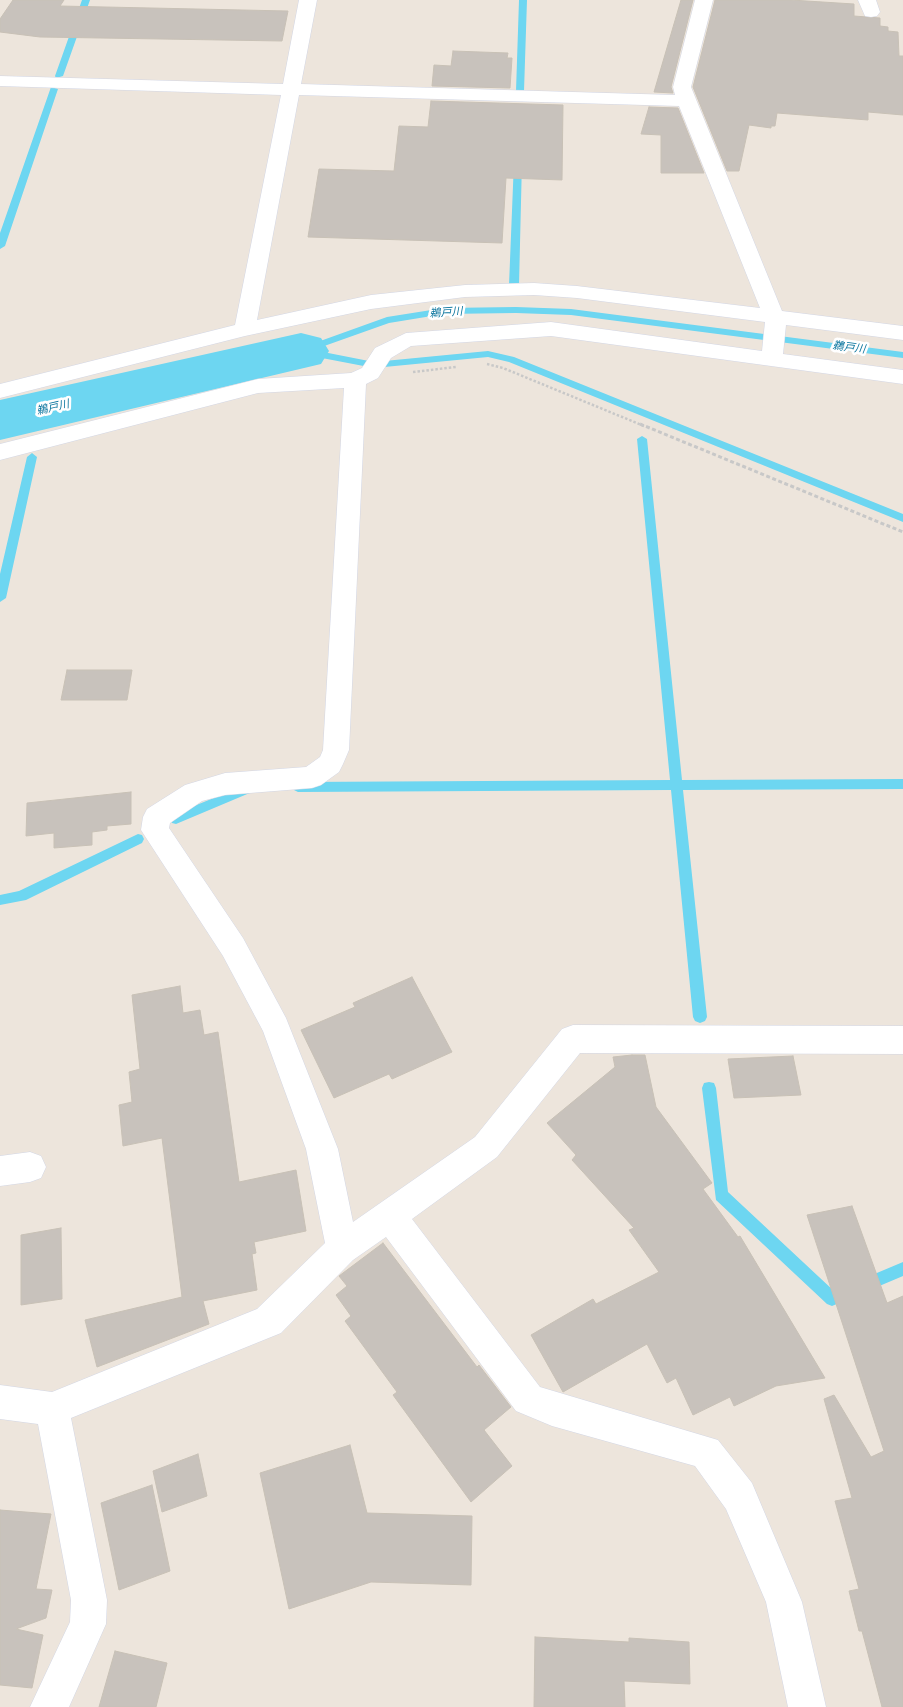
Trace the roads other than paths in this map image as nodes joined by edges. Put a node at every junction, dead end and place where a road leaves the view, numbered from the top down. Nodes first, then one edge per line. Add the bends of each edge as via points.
1 (308, 0) edge
2 (704, 0) edge
3 (0, 81) edge
4 (291, 89) junction
5 (686, 102) junction
6 (776, 319) junction
7 (245, 329) junction
8 (903, 333) edge
9 (772, 360) junction
10 (363, 377) junction
11 (903, 377) edge
12 (0, 391) edge
13 (0, 452) edge
14 (903, 1040) edge
15 (390, 1216) junction
16 (342, 1249) junction
17 (0, 1402) edge
18 (52, 1409) junction
19 (49, 1707) edge
20 (807, 1707) edge

1 - 4 street
2 - 5 street via 682,87
3 - 4 street
4 - 5 street
4 - 7 street
5 - 6 street
6 - 7 street via 534,289 465,291 371,302
6 - 8 street
6 - 9 street
7 - 12 street
9 - 10 street via 551,329 406,340 383,353
9 - 11 street
10 - 13 street via 258,386
10 - 16 street via 336,750 330,764 312,777 225,784 194,793 156,817 155,830 233,947 276,1028 322,1149
14 - 15 street via 572,1039 486,1147
15 - 16 street
15 - 20 street via 528,1399 706,1452 739,1496 784,1602
16 - 18 street via 269,1321
17 - 18 street
18 - 19 street via 90,1600 88,1624

